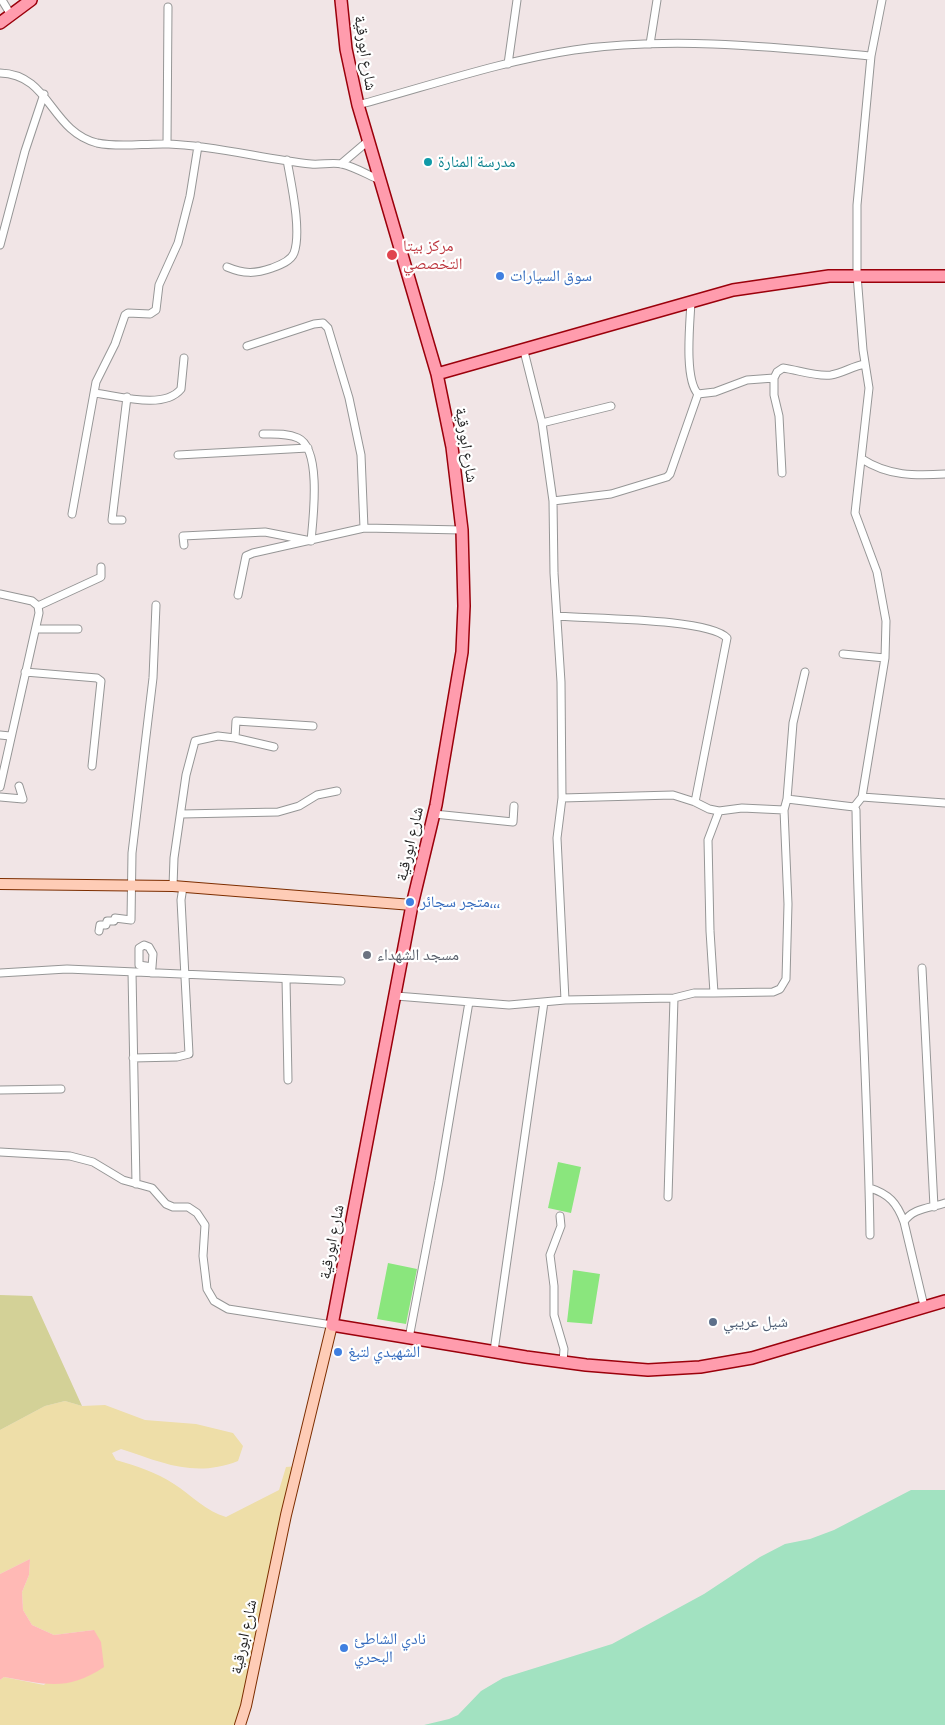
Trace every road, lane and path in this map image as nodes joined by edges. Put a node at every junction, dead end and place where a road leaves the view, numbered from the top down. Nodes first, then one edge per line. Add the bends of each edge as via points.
1 (2, 0) edge
2 (31, 0) edge
3 (341, 0) edge
4 (518, 0) edge
5 (657, 0) edge
6 (882, 0) edge
7 (168, 7) dead end
8 (11, 15) junction
9 (0, 23) edge
10 (650, 44) junction
11 (872, 56) junction
12 (508, 64) junction
13 (0, 72) edge
14 (44, 94) junction
15 (358, 105) junction
16 (368, 141) junction
17 (167, 144) junction
18 (198, 146) junction
19 (287, 160) junction
20 (341, 164) junction
21 (380, 180) junction
22 (0, 245) edge
23 (227, 267) dead end
24 (857, 276) junction
25 (945, 276) edge
26 (690, 302) junction
27 (247, 346) dead end
28 (524, 351) junction
29 (184, 358) dead end
30 (865, 364) junction
31 (437, 374) junction
32 (774, 378) junction
33 (95, 393) junction
34 (698, 394) junction
35 (127, 397) junction
36 (611, 406) dead end
37 (542, 423) junction
38 (263, 434) dead end
39 (308, 448) junction
40 (178, 455) dead end
41 (862, 458) junction
42 (782, 472) dead end
43 (945, 474) edge
44 (553, 501) junction
45 (72, 514) dead end
46 (122, 520) dead end
47 (364, 528) junction
48 (462, 530) junction
49 (310, 541) junction
50 (184, 545) dead end
51 (101, 567) dead end
52 (0, 594) edge
53 (238, 595) dead end
54 (156, 605) dead end
55 (38, 606) junction
56 (557, 616) junction
57 (36, 629) junction
58 (78, 629) dead end
59 (843, 654) dead end
60 (884, 658) junction
61 (25, 672) junction
62 (805, 672) dead end
63 (313, 726) dead end
64 (0, 735) edge
65 (10, 736) junction
66 (235, 738) junction
67 (274, 747) dead end
68 (92, 766) dead end
69 (19, 786) dead end
70 (0, 787) edge
71 (338, 791) dead end
72 (0, 797) edge
73 (862, 797) junction
74 (562, 798) junction
75 (787, 799) junction
76 (695, 802) junction
77 (945, 803) edge
78 (514, 806) dead end
79 (854, 807) junction
80 (784, 810) junction
81 (719, 811) junction
82 (182, 814) junction
83 (434, 814) junction
84 (0, 884) edge
85 (132, 885) junction
86 (178, 886) junction
87 (412, 905) junction
88 (99, 931) dead end
89 (922, 968) dead end
90 (132, 972) junction
91 (0, 973) edge
92 (185, 975) junction
93 (286, 979) junction
94 (341, 981) dead end
95 (714, 993) junction
96 (396, 996) junction
97 (674, 998) junction
98 (565, 1000) junction
99 (469, 1002) junction
100 (544, 1002) junction
101 (133, 1058) junction
102 (288, 1080) dead end
103 (61, 1089) dead end
104 (0, 1090) edge
105 (0, 1152) edge
106 (136, 1184) junction
107 (870, 1188) junction
108 (668, 1197) dead end
109 (945, 1203) edge
110 (934, 1207) junction
111 (560, 1216) dead end
112 (904, 1222) junction
113 (870, 1235) dead end
114 (945, 1300) edge
115 (924, 1306) junction
116 (332, 1325) junction
117 (409, 1338) junction
118 (494, 1352) junction
119 (563, 1362) junction
120 (240, 1725) edge

1 - 8 street
2 - 8 main road
3 - 15 main road, شارع ابورقية via 346,49
4 - 12 street
5 - 10 street
6 - 11 street
7 - 17 street
8 - 9 main road
10 - 11 street via 768,46
10 - 12 street via 574,50
11 - 24 street via 857,205
12 - 15 street
13 - 14 street via 28,81
14 - 17 street via 60,120 83,139 111,146
14 - 22 street
15 - 16 main road, شارع ابورقية
16 - 20 street
16 - 21 main road, شارع ابورقية
17 - 18 street
18 - 19 street
18 - 33 street via 190,196 178,242 159,285 156,310 150,314 125,315 96,382
19 - 20 street
19 - 23 street via 295,207 294,253 289,260 256,274
20 - 21 street
21 - 31 main road, شارع ابورقية
24 - 25 main road
24 - 26 main road via 799,279 734,290
24 - 30 street
26 - 28 main road
26 - 34 street via 690,367
27 - 47 street via 314,324 323,323 328,328 349,398 361,455
28 - 31 main road
28 - 37 street
29 - 35 street via 184,380 176,395 161,401
30 - 32 street via 824,376 783,368
30 - 41 street via 870,388
31 - 48 main road, شارع ابورقية via 452,447
32 - 34 street via 747,380 715,392
32 - 42 street
33 - 35 street
33 - 45 street
34 - 44 street via 667,477 611,494
35 - 46 street via 112,520
36 - 37 street
37 - 44 street
38 - 39 street via 299,438
39 - 40 street
39 - 49 street via 312,458 314,510
41 - 43 street via 895,473 912,476
41 - 60 street via 855,513 877,572 883,599 886,620
44 - 56 street
47 - 48 street
47 - 49 street
48 - 83 main road, شارع ابورقية via 462,652
49 - 50 street via 265,532 183,536
49 - 53 street via 246,556
51 - 55 street via 101,577
52 - 55 street via 32,601
54 - 85 street via 153,678 132,853
55 - 57 street
56 - 74 street
56 - 76 street via 711,629 726,638
57 - 58 street
57 - 61 street
59 - 60 street
60 - 73 street
61 - 65 street
61 - 68 street via 97,678 101,681
62 - 75 street via 793,723
63 - 66 street via 236,721
64 - 65 street
65 - 70 street
66 - 67 street
66 - 82 street via 218,736 195,741 186,775
69 - 72 street via 23,799
71 - 82 street via 316,794 299,806 278,812
73 - 77 street
73 - 79 street
74 - 76 street via 673,795
74 - 98 street via 558,838
75 - 79 street
75 - 80 street
76 - 81 street
78 - 83 street via 513,822
79 - 107 street
80 - 81 street via 742,808
80 - 95 street via 788,904 786,979 780,990 773,992
81 - 95 street via 708,840
82 - 86 street via 174,858
83 - 87 main road, شارع ابورقية
84 - 85 main road
85 - 86 main road
85 - 88 street via 130,920 115,918 107,921 106,925 100,924
86 - 87 main road
86 - 92 street
87 - 96 main road, شارع ابورقية
89 - 110 street
90 - 91 street via 67,969
90 - 92 street via 151,970
90 - 101 street
92 - 93 street
92 - 101 street via 189,1054
93 - 94 street
93 - 102 street
95 - 97 street
96 - 99 street
96 - 116 main road, شارع ابورقية
97 - 98 street
97 - 108 street
98 - 100 street
99 - 100 street via 509,1005
99 - 117 street
100 - 118 street
101 - 106 street
103 - 104 street
105 - 106 street via 70,1156 94,1162
106 - 116 street via 152,1188 166,1204 188,1207 197,1213 204,1225 207,1289 214,1301 228,1309
107 - 112 street via 884,1193 898,1205
107 - 113 street
109 - 110 street
110 - 112 street via 915,1212
111 - 119 street via 561,1226 550,1255 554,1314 564,1349
112 - 115 street
114 - 115 main road
115 - 119 main road via 752,1358 722,1364 648,1370
116 - 117 main road
116 - 120 main road, شارع ابورقية via 288,1505
117 - 118 main road
118 - 119 main road

